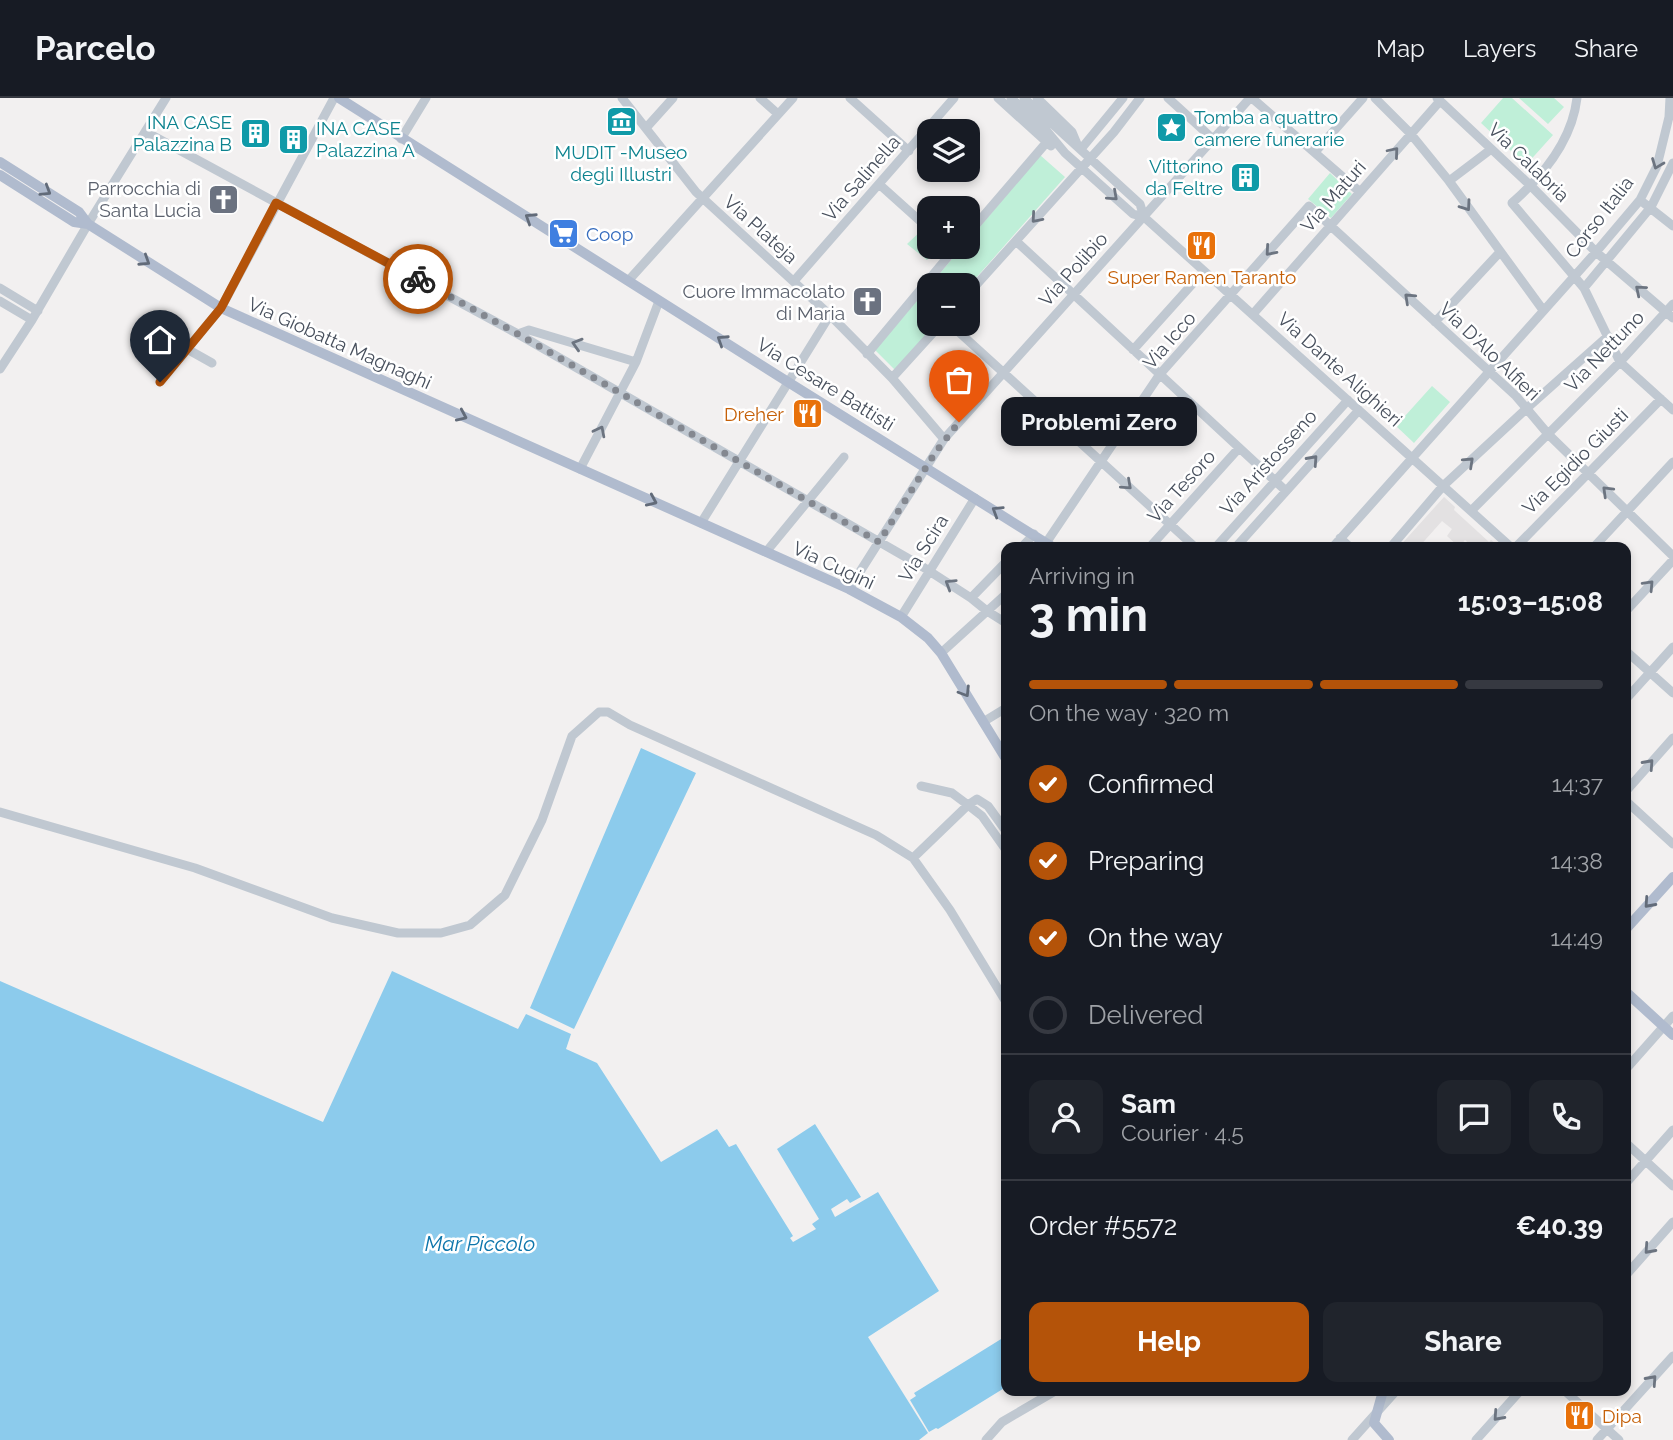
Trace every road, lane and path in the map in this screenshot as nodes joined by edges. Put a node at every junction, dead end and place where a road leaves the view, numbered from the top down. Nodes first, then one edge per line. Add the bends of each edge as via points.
1 (166, 98) edge
2 (336, 98) edge
3 (426, 98) edge
4 (622, 98) edge
5 (673, 98) edge
6 (760, 98) edge
7 (793, 98) edge
8 (850, 98) edge
9 (954, 98) edge
10 (998, 98) edge
11 (1011, 98) edge
12 (1024, 98) edge
13 (1037, 98) edge
14 (1123, 98) edge
15 (1140, 98) edge
16 (1168, 98) edge
17 (1251, 98) edge
18 (1363, 98) edge
19 (1375, 98) edge
20 (1577, 98) edge
21 (1670, 98) edge
22 (1438, 100) edge
23 (1113, 111) junction
24 (778, 114) junction
25 (1123, 120) junction
26 (646, 128) junction
27 (146, 132) junction
28 (1410, 133) junction
29 (401, 139) junction
30 (1213, 139) junction
31 (1046, 143) junction
32 (1079, 147) junction
33 (1490, 150) junction
34 (909, 151) junction
35 (1315, 152) junction
36 (1065, 153) junction
37 (1090, 158) junction
38 (0, 162) edge
39 (1673, 163) edge
40 (1081, 167) junction
41 (0, 175) edge
42 (1449, 181) junction
43 (880, 185) junction
44 (1531, 186) junction
45 (1360, 192) junction
46 (702, 199) junction
47 (1640, 200) junction
48 (276, 203) junction
49 (1309, 206) joint
50 (1651, 206) junction
51 (1144, 217) junction
52 (917, 218) edge
53 (980, 219) edge
54 (88, 224) junction
55 (1330, 226) junction
56 (1673, 226) edge
57 (1016, 241) junction
58 (1500, 252) junction
59 (1596, 253) junction
60 (944, 259) edge
61 (1607, 262) junction
62 (1205, 271) junction
63 (1575, 276) junction
64 (628, 281) junction
65 (793, 281) junction
66 (980, 281) edge
67 (0, 288) edge
68 (1584, 288) junction
69 (1073, 294) junction
70 (1231, 295) junction
71 (0, 301) edge
72 (660, 301) junction
73 (1673, 304) edge
74 (221, 308) junction
75 (1543, 310) junction
76 (38, 311) junction
77 (1253, 314) junction
78 (830, 315) junction
79 (1669, 315) edge
80 (32, 320) junction
81 (1435, 322) junction
82 (518, 334) junction
83 (930, 336) edge
84 (963, 336) edge
85 (1608, 336) junction
86 (1133, 350) junction
87 (190, 351) junction
88 (867, 354) junction
89 (636, 362) junction
90 (1620, 362) junction
91 (212, 363) dead end
92 (0, 369) edge
93 (1489, 371) junction
94 (1004, 373) junction
95 (1160, 374) junction
96 (892, 379) junction
97 (160, 382) dead end
98 (788, 382) junction
99 (620, 394) junction
100 (1661, 399) junction
101 (1348, 400) junction
102 (1526, 409) junction
103 (1359, 410) junction
104 (1673, 410) edge
105 (1548, 434) junction
106 (944, 439) junction
107 (1239, 448) junction
108 (844, 457) dead end
109 (1412, 458) junction
110 (1101, 461) junction
111 (739, 462) junction
112 (1673, 462) edge
113 (926, 467) junction
114 (585, 471) junction
115 (1588, 473) junction
116 (1275, 481) junction
117 (1443, 486) junction
118 (1286, 491) junction
119 (975, 498) junction
120 (808, 500) junction
121 (1471, 511) junction
122 (1627, 511) junction
123 (701, 523) junction
124 (1170, 524) junction
125 (1034, 534) junction
126 (1340, 538) junction
127 (879, 542) junction
128 (1027, 542) edge
129 (1046, 542) edge
130 (1052, 542) edge
131 (1154, 542) edge
132 (1190, 542) edge
133 (1220, 542) edge
134 (1240, 542) edge
135 (1337, 542) edge
136 (1344, 542) edge
137 (1395, 542) edge
138 (1506, 542) edge
139 (1519, 542) edge
140 (1599, 542) edge
141 (766, 552) junction
142 (1673, 558) edge
143 (1001, 567) edge
144 (930, 572) junction
145 (849, 589) junction
146 (971, 598) junction
147 (1001, 598) edge
148 (1631, 605) edge
149 (987, 611) junction
150 (901, 617) junction
151 (1001, 620) edge
152 (1673, 647) edge
153 (940, 653) junction
154 (1631, 655) edge
155 (1650, 672) junction
156 (1631, 693) edge
157 (1673, 693) edge
158 (1001, 711) edge
159 (984, 722) junction
160 (1673, 738) edge
161 (1001, 749) edge
162 (1631, 785) edge
163 (921, 786) dead end
164 (968, 805) junction
165 (1631, 806) edge
166 (0, 812) edge
167 (1001, 824) edge
168 (1001, 843) edge
169 (1673, 844) edge
170 (913, 858) junction
171 (1673, 877) edge
172 (1631, 923) edge
173 (1001, 994) edge
174 (1631, 997) edge
175 (1673, 1016) edge
176 (1664, 1027) junction
177 (1673, 1035) edge
178 (1631, 1063) edge
179 (1673, 1130) edge
180 (1631, 1148) edge
181 (1645, 1161) junction
182 (1631, 1176) edge
183 (1673, 1186) edge
184 (1673, 1222) edge
185 (1631, 1269) edge
186 (1673, 1356) edge
187 (1046, 1396) edge
188 (1382, 1396) edge
189 (1391, 1396) edge
190 (1516, 1396) edge
191 (1571, 1396) edge
192 (1377, 1412) junction
193 (1607, 1429) junction
194 (986, 1440) edge
195 (1352, 1440) edge
196 (1389, 1440) edge
197 (1476, 1440) edge
198 (1597, 1440) edge
199 (1619, 1440) edge

1 - 27 street
2 - 29 main road, Via Cesare Battisti
2 - 48 street
3 - 29 street
4 - 26 street, Via Plateja
5 - 26 street
6 - 24 street
7 - 24 street
8 - 34 street
9 - 34 street, Via Salinella
10 - 31 street, Via Dante Alighieri
11 - 36 street, Via Dante Alighieri
12 - 32 street, Via Dante Alighieri
13 - 32 street, Via Dante Alighieri via 1072,131
14 - 23 street
15 - 25 street
16 - 30 street
17 - 30 street, Via Polibio
17 - 35 street
18 - 35 street
19 - 28 street
20 - 44 street via 1566,137
21 -> 47 street, Corso Italia via 1657,166
22 - 28 street, Via Maturi
22 - 33 street, Via Calabria
23 - 25 street
23 - 32 street
24 - 46 street
25 - 37 street
26 - 46 street, Via Plateja
27 - 48 street
27 - 54 street
28 - 42 street
45 -> 28 street, Via Maturi
64 -> 29 main road, Via Cesare Battisti
30 - 51 street, Via Polibio
31 - 36 street, Via Dante Alighieri
31 - 53 street
32 - 37 street, Via Dante Alighieri
33 - 42 street
33 - 44 street, Via Calabria
34 - 43 street, Via Salinella
35 - 45 street
36 - 40 street, Via Dante Alighieri
37 - 40 street
37 - 51 street, Via Dante Alighieri via 1140,204
38 -> 54 main road, Via Giobatta Magnaghi via 79,212
39 - 50 street, Corso Italia
40 -> 51 street, Via Dante Alighieri via 1133,214
40 -> 57 street
41 - 54 main road, Via Giobatta Magnaghi via 74,222
42 -> 58 street
43 - 52 street
43 - 65 street, Via Salinella
44 - 59 street, Via Calabria
44 - 63 street via 1512,202
45 - 55 street, Via Maturi
46 - 64 street
46 - 65 street, Via Plateja
47 - 50 street
47 - 59 street, Corso Italia
48 - 74 street
48 - 82 street
49 - 55 street, Via D'Alo Alfieri
49 -> 70 street, Via Icco
50 - 56 street
50 - 61 street, Corso Italia
51 - 62 street, Via Dante Alighieri
51 - 69 street, Via Polibio
54 -> 74 main road, Via Giobatta Magnaghi
54 - 76 street
55 - 77 street, Via Maturi
81 -> 55 street, Via D'Alo Alfieri
57 - 66 street
57 - 69 street
58 - 75 street
58 - 81 street
59 - 61 street, Via Calabria
59 - 63 street, Corso Italia
60 - 88 street
61 - 68 street, Corso Italia
79 -> 61 street, Via Calabria
62 - 70 street, Via Dante Alighieri
62 - 86 street
63 - 68 street
63 - 75 street, Corso Italia
64 - 72 main road, Via Cesare Battisti
65 - 78 street, Via Plateja
67 - 76 street
68 - 85 street
69 - 86 street
69 - 94 street, Via Polibio
70 - 77 street, Via Dante Alighieri
70 - 95 street, Via Icco
71 - 80 street
72 - 89 street
98 -> 72 main road, Via Cesare Battisti
73 - 79 street, Via Nettuno
74 - 87 street
74 -> 114 main road, Via Giobatta Magnaghi
75 - 93 street, Corso Italia
76 - 80 street
77 - 101 street, Via Dante Alighieri
78 - 88 street, Via Plateja
78 - 98 street
79 - 90 street, Via Nettuno
80 - 92 street
81 - 93 street, Via D'Alo Alfieri
89 -> 82 street via 529,330
82 - 99 street
83 - 96 street
84 - 94 street
85 - 90 street
85 - 102 street
86 - 95 street
87 - 91 street
87 - 97 street
88 - 96 street, Via Plateja
89 - 99 street
90 - 100 street
90 - 105 street, Via Nettuno
93 - 102 street, Via D'Alo Alfieri
93 - 109 street, Corso Italia
94 - 106 street, Via Polibio
94 - 110 street
95 - 107 street
95 - 110 street, Via Icco
96 - 106 street, Via Plateja
98 - 111 street
98 - 113 main road, Via Cesare Battisti
99 - 111 street
114 -> 99 street
100 - 104 street
100 - 115 street, Via Egidio Giusti
101 - 103 street, Via Dante Alighieri
101 - 116 street, Via Aristosseno
102 - 105 street, Via D'Alo Alfieri
117 -> 102 street
103 - 109 street, Via Dante Alighieri
118 -> 103 street, Via Aristosseno
105 - 115 street, Via D'Alo Alfieri
105 - 121 street, Via Nettuno
106 - 113 street, Via Polibio
107 - 116 street
107 - 124 street, Via Tesoro
108 - 120 street
109 - 117 street, Via Dante Alighieri
109 - 126 street, Corso Italia
110 -> 124 street
110 - 130 street, Via Icco
111 - 120 street
111 - 123 street
112 - 122 street
113 - 119 main road, Via Cesare Battisti
113 - 127 street, Via Polibio
114 -> 123 main road, Via Cugini
122 -> 115 street, Via D'Alo Alfieri
115 - 139 street, Via Egidio Giusti
116 - 118 street
116 - 133 street, Via Aristosseno
117 - 121 street, Via Dante Alighieri
117 - 137 street
118 - 134 street, Via Aristosseno
125 -> 119 main road, Via Cesare Battisti
119 - 144 street, Via Scira
120 - 127 street
120 - 141 street
121 - 138 street, Via Dante Alighieri
122 - 140 street
122 - 142 street, Via D'Alo Alfieri
123 - 141 main road, Via Cugini
124 - 131 street, Via Tesoro
124 - 132 street
125 - 128 street
125 - 129 main road, Via Cesare Battisti
126 - 135 street, Corso Italia
126 - 136 street
127 - 144 street
127 - 145 street, Via Polibio
141 - 145 main road, Via Cugini
148 -> 142 street
143 - 146 street
146 -> 144 street
144 - 150 street, Via Scira
145 - 150 main road, Via Cugini
146 - 149 street
147 - 149 street
149 - 151 street
149 - 153 street
150 - 153 main road, Via Cugini
152 - 155 street
153 -> 159 main road, Via Cugini
154 - 155 street
155 - 156 street
155 - 157 street
158 - 159 street
159 - 161 main road, Via Cugini
162 -> 160 street
163 - 164 street via 952,793
164 - 167 street via 977,799
164 - 168 street
164 - 170 street
165 - 169 street
166 - 170 street via 195,868 332,918 398,933 440,933 470,925 505,895 542,820 572,736 599,712 608,712 876,835
170 - 173 street
171 -> 172 main road
174 - 176 main road
175 - 176 street
176 - 177 main road
176 - 178 street
179 - 181 street
180 - 181 street
181 - 182 street
181 - 183 street
184 -> 185 street
193 -> 186 street
187 - 194 street via 1002,1422
188 - 192 main road
189 - 192 street
190 -> 197 street
191 - 193 street
192 - 195 street
192 - 196 main road via 1374,1425
193 - 198 street
193 - 199 street

